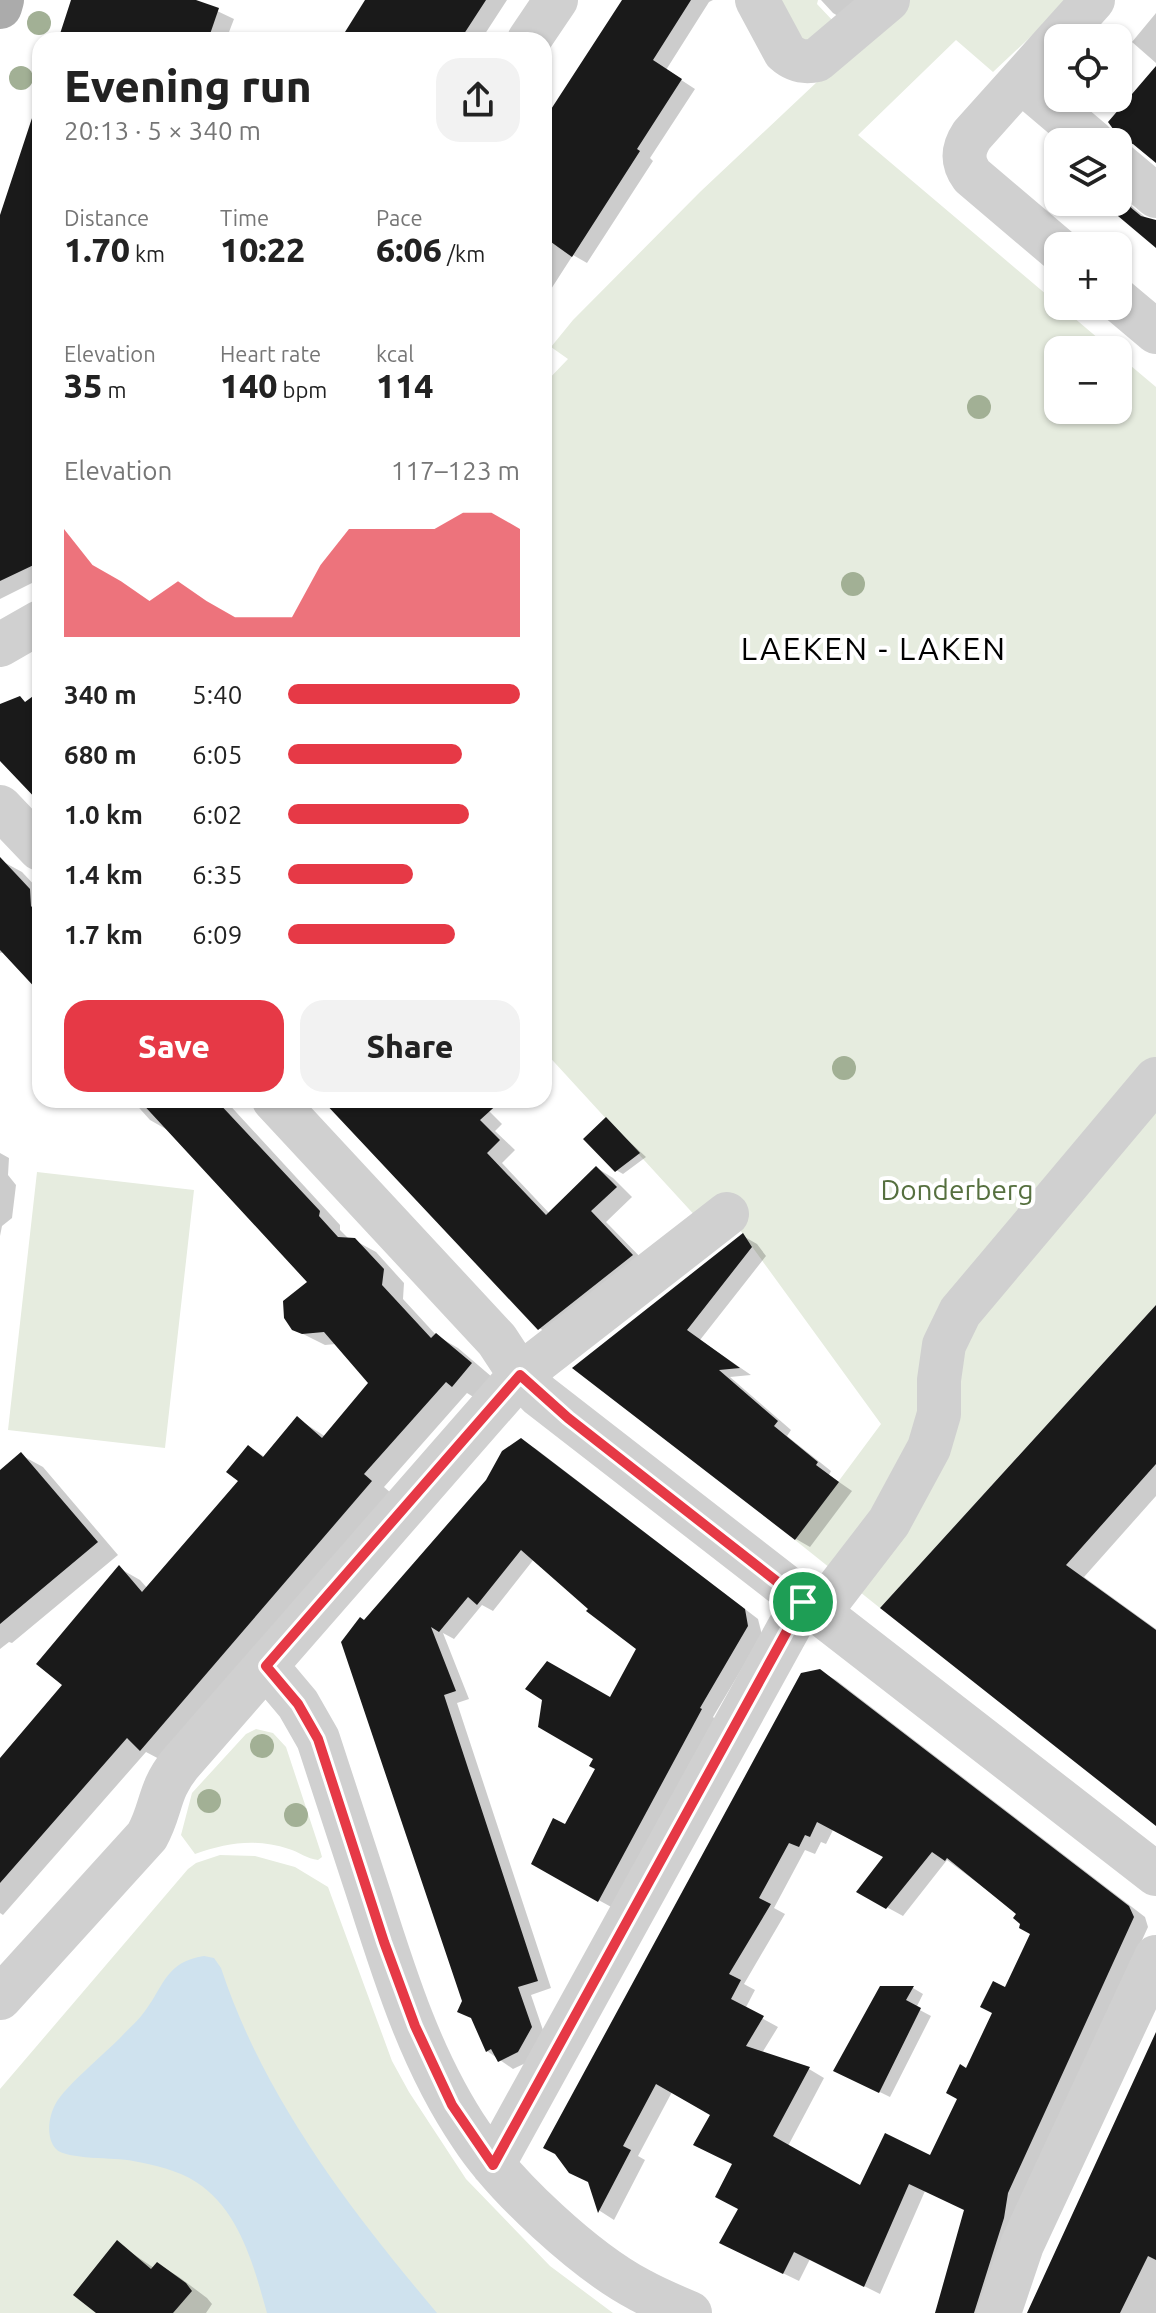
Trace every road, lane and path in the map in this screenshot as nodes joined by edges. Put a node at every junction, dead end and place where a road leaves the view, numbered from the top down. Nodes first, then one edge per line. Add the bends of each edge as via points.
1 (2, 0) edge
2 (556, 0) edge
3 (757, 0) edge
4 (888, 0) edge
5 (1093, 0) edge
6 (0, 7) edge
7 (1071, 24) edge
8 (534, 32) edge
9 (1044, 54) edge
10 (1021, 81) junction
11 (1076, 128) edge
12 (1132, 176) edge
13 (1156, 196) edge
14 (1044, 237) edge
15 (1132, 312) edge
16 (1156, 332) edge
17 (32, 627) edge
18 (0, 645) edge
19 (0, 807) edge
20 (32, 841) edge
21 (1156, 1079) edge
22 (281, 1108) edge
23 (727, 1214) dead end
24 (520, 1375) junction
25 (811, 1608) junction
26 (266, 1666) junction
27 (1156, 1874) edge
28 (1156, 1957) edge
29 (0, 1998) edge
30 (493, 2165) junction
31 (690, 2313) edge
32 (999, 2313) edge

1 - 6 main road
2 - 8 street
3 - 4 street via 785,52 809,62
5 - 7 street
9 - 10 street
10 - 11 street
10 - 14 street via 972,135 965,167
12 - 13 street
15 - 16 street
17 - 18 street
19 - 20 street
21 - 25 street via 960,1312 944,1345 939,1414 929,1448 889,1522
22 - 24 street via 497,1340
23 - 24 street
24 - 25 street
24 - 26 street
25 - 27 street
25 - 30 street
26 - 29 street via 167,1779 147,1836
26 - 30 street via 298,1704 318,1739 405,2003 452,2105
28 - 32 street via 1022,2245
30 - 31 street via 588,2255 638,2290

